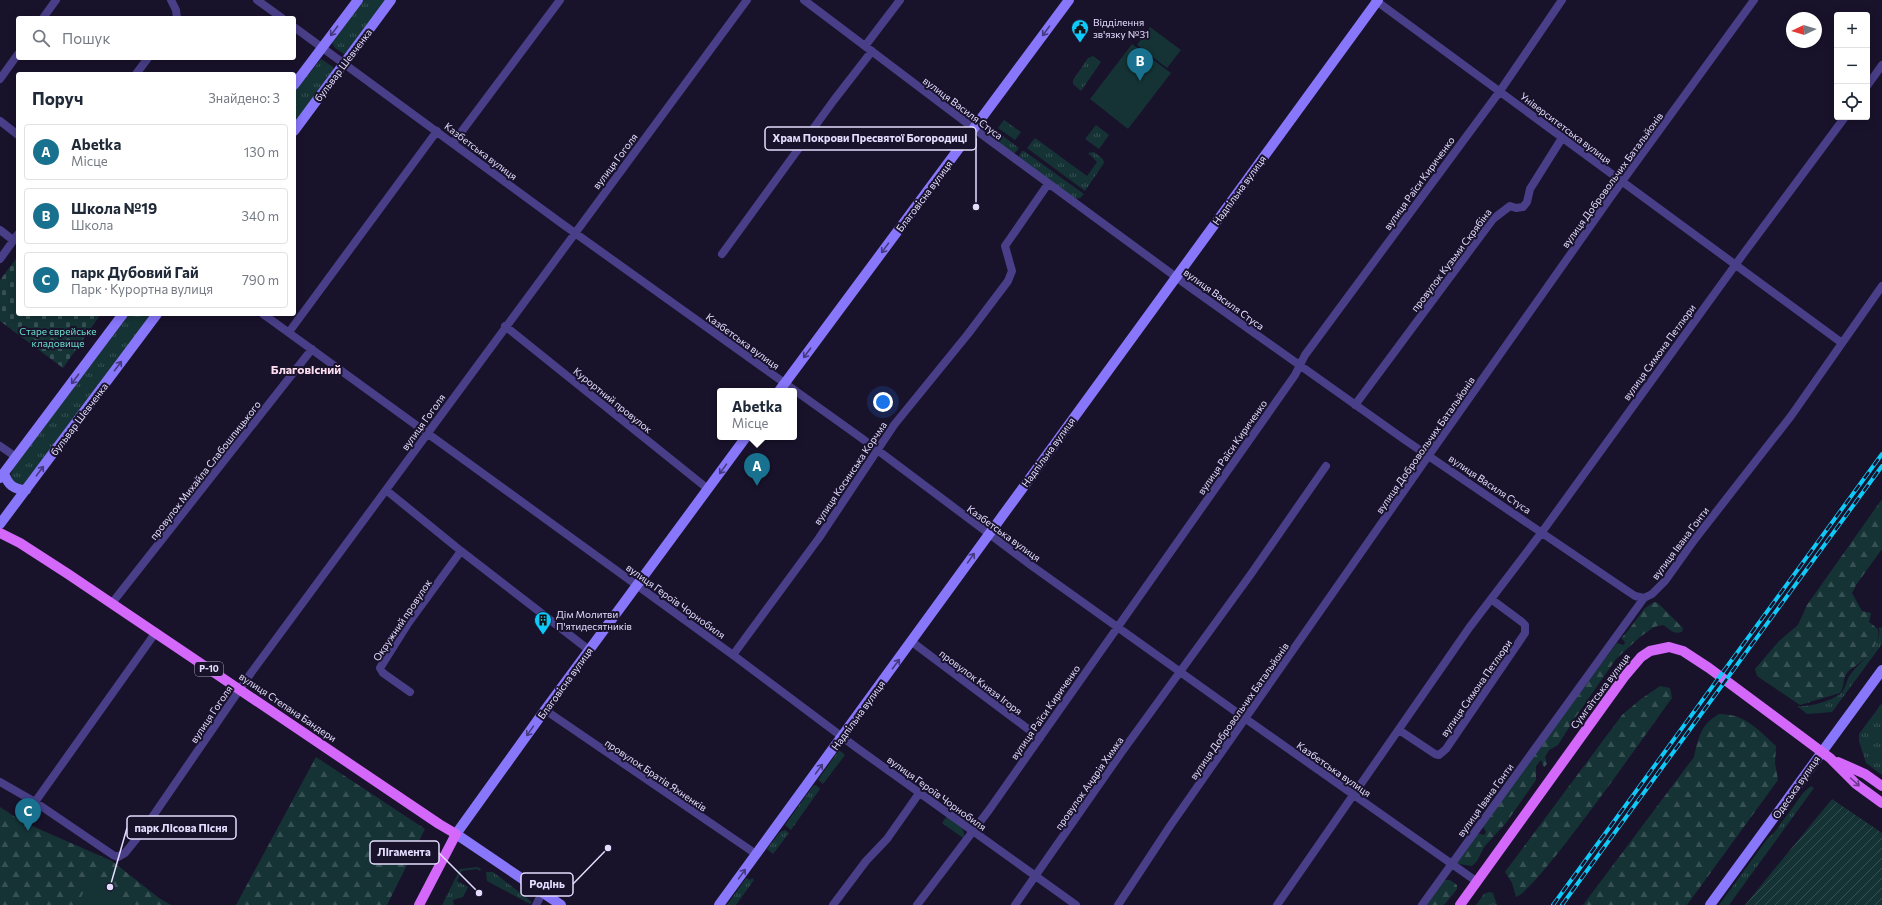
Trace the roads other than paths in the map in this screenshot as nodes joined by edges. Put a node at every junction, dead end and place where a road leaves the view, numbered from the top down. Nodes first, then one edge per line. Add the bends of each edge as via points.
1 (56, 0) edge
2 (171, 0) edge
3 (257, 0) edge
4 (358, 0) edge
5 (391, 0) edge
6 (560, 0) edge
7 (746, 0) edge
8 (804, 0) edge
9 (900, 0) edge
10 (1069, 0) edge
11 (1562, 0) edge
12 (1754, 0) edge
13 (1377, 1) edge
14 (45, 16) edge
15 (177, 16) edge
16 (279, 16) edge
17 (296, 28) edge
18 (322, 48) junction
19 (869, 49) junction
20 (16, 57) edge
21 (146, 60) edge
22 (344, 64) junction
23 (1882, 65) edge
24 (138, 72) edge
25 (0, 79) edge
26 (296, 82) edge
27 (1868, 84) edge
28 (1500, 90) junction
29 (1843, 120) edge
30 (0, 121) edge
31 (296, 128) edge
32 (974, 129) junction
33 (437, 131) junction
34 (16, 133) edge
35 (1562, 138) junction
36 (453, 144) junction
37 (1622, 182) junction
38 (1048, 184) junction
39 (0, 230) edge
40 (574, 232) junction
41 (16, 237) edge
42 (722, 254) dead end
43 (0, 259) edge
44 (1735, 265) junction
45 (1176, 277) junction
46 (1882, 286) edge
47 (122, 316) edge
48 (156, 316) edge
49 (267, 316) edge
50 (505, 326) junction
51 (289, 332) junction
52 (1842, 344) junction
53 (312, 348) junction
54 (1300, 366) junction
55 (782, 387) edge
56 (797, 397) edge
57 (1355, 405) junction
58 (428, 432) junction
59 (744, 440) edge
60 (0, 446) edge
61 (877, 450) junction
62 (1429, 455) junction
63 (16, 457) junction
64 (1326, 466) dead end
65 (2, 476) edge
66 (708, 489) junction
67 (26, 490) junction
68 (386, 490) junction
69 (0, 524) edge
70 (1542, 532) junction
71 (0, 533) edge
72 (989, 534) junction
73 (461, 551) junction
74 (638, 585) junction
75 (1644, 598) junction
76 (1491, 599) junction
77 (112, 603) junction
78 (1116, 627) junction
79 (156, 632) junction
80 (912, 642) junction
81 (589, 650) junction
82 (733, 655) junction
83 (1882, 670) edge
84 (1180, 672) junction
85 (240, 689) junction
86 (410, 692) dead end
87 (545, 710) junction
88 (1246, 719) junction
89 (1399, 730) junction
90 (843, 736) junction
91 (1040, 738) junction
92 (1821, 752) junction
93 (1830, 758) junction
94 (0, 782) edge
95 (1882, 786) edge
96 (920, 792) junction
97 (1353, 795) junction
98 (35, 802) junction
99 (1882, 803) edge
100 (973, 830) junction
101 (456, 834) junction
102 (756, 854) junction
103 (1451, 864) junction
104 (1035, 877) junction
105 (1476, 881) junction
106 (542, 893) junction
107 (419, 905) edge
108 (536, 905) edge
109 (561, 905) edge
110 (719, 905) edge
111 (833, 905) edge
112 (917, 905) edge
113 (1015, 905) edge
114 (1076, 905) edge
115 (1118, 905) edge
116 (1277, 905) edge
117 (1422, 905) edge
118 (1460, 905) edge
119 (1710, 905) edge

1 - 14 street
2 - 15 street
3 - 16 street
4 -> 18 main road
5 - 22 main road, бульвар Шевченка
6 - 36 street
7 - 40 street, вулиця Гоголя
8 - 19 street, вулиця Василя Стуса
9 - 19 street
10 -> 32 main road, Благовісна вулиця
11 - 28 street, вулиця Раїси Кириченко
12 - 37 street, вулиця Добровольчих Батальйонів
13 - 28 street, Університетська вулиця
13 - 45 main road, Надпільна вулиця
17 - 18 street, Казбетська вулиця
18 - 22 street, Казбетська вулиця
18 - 26 main road
19 - 32 street, вулиця Василя Стуса
19 - 42 street
20 - 25 street
21 - 24 street
22 - 31 main road, бульвар Шевченка
22 - 33 street, Казбетська вулиця
23 - 27 street
28 - 35 street, Університетська вулиця
28 - 54 street, вулиця Раїси Кириченко
29 - 44 street, вулиця Симона Петлюри
30 - 34 street
32 - 38 street, вулиця Василя Стуса
32 -> 55 main road, Благовісна вулиця
33 - 36 street, Казбетська вулиця
33 - 51 street
35 - 37 street, Університетська вулиця
35 - 57 street, провулок Кузьми Скрябіна via 1530,189 1527,202 1523,207 1510,206 1493,220
36 - 40 street, Казбетська вулиця
37 - 44 street, Університетська вулиця
37 - 62 street, вулиця Добровольчих Батальйонів
38 - 45 street, вулиця Василя Стуса
38 - 61 street, вулиця Косинська Корчма via 1005,246 1012,269 1011,276
39 - 41 street
40 - 50 street, вулиця Гоголя
40 - 55 street, Казбетська вулиця
41 - 43 street
44 - 52 street, Університетська вулиця
44 - 70 street, вулиця Симона Петлюри
45 - 54 street, вулиця Василя Стуса
45 - 72 main road, Надпільна вулиця
46 - 52 street, вулиця Івана Гонти
47 -> 63 main road
67 -> 48 main road, бульвар Шевченка
49 - 51 street, вулиця Героїв Чорнобиля
50 - 58 street, вулиця Гоголя
50 - 66 street, Курортний провулок
51 - 53 street, вулиця Героїв Чорнобиля
52 - 75 street, вулиця Івана Гонти via 1791,416 1694,539 1665,581
53 - 58 street, вулиця Героїв Чорнобиля
53 - 77 street, провулок Михайла Слабошпицького
54 - 57 street, вулиця Василя Стуса
54 - 78 street, вулиця Раїси Кириченко
56 - 61 street, Казбетська вулиця
57 - 62 street, вулиця Василя Стуса
58 - 68 street, вулиця Гоголя
58 - 74 street, вулиця Героїв Чорнобиля
59 -> 66 main road, Благовісна вулиця
60 - 63 street
61 - 72 street, Казбетська вулиця
61 - 82 street, вулиця Косинська Корчма via 815,544
62 - 70 street, вулиця Василя Стуса
62 - 88 street, вулиця Добровольчих Батальйонів
63 - 65 main road
64 - 84 street
65 - 67 main road via 15,488
66 - 74 main road, Благовісна вулиця
67 - 69 main road, бульвар Шевченка
68 - 73 street
68 - 85 street, вулиця Гоголя
70 - 75 street, вулиця Василя Стуса via 1631,593
70 - 76 street, вулиця Симона Петлюри
71 - 77 main road, вулиця Степана Бандери / Р-10 via 20,543
72 - 78 street, Казбетська вулиця
80 -> 72 main road, Надпільна вулиця
73 - 81 street
73 - 86 street, Окружний провулок via 380,668 383,674
74 - 81 main road, Благовісна вулиця
74 - 82 street, вулиця Героїв Чорнобиля
75 - 103 street, вулиця Івана Гонти
76 - 89 street, вулиця Симона Петлюри
76 - 89 street, вулиця Симона Петлюри via 1525,625 1525,633 1446,749 1439,755 1435,754
77 - 79 main road, вулиця Степана Бандери / Р-10
78 - 84 street, Казбетська вулиця
78 - 91 street, вулиця Раїси Кириченко
79 - 85 main road, вулиця Степана Бандери / Р-10
79 - 98 street
90 -> 80 main road, Надпільна вулиця
80 - 91 street, провулок Князя Ігоря
81 - 87 main road, Благовісна вулиця
82 - 90 street, вулиця Героїв Чорнобиля
83 - 92 main road, Одеська вулиця
84 - 88 street, Казбетська вулиця
84 - 104 street, провулок Андрія Химка
85 - 98 street, вулиця Гоголя via 142,832 128,850 118,857
85 - 101 main road, вулиця Степана Бандери / Р-10
87 -> 101 main road, Благовісна вулиця
87 - 102 street, провулок Братів Яхненків
88 - 97 street, Казбетська вулиця
88 - 115 street, вулиця Добровольчих Батальйонів
89 - 97 street, вулиця Симона Петлюри
90 - 96 street, вулиця Героїв Чорнобиля
102 -> 90 main road, Надпільна вулиця
91 - 100 street, вулиця Раїси Кириченко
92 - 93 main road, Сумгаїтська вулиця
92 - 105 main road, Сумгаїтська вулиця via 1683,651 1669,647 1650,651 1641,657 1624,677
92 - 119 main road, Одеська вулиця
93 - 95 main road, Сумгаїтська вулиця via 1866,774
93 -> 99 main road, Сумгаїтська вулиця via 1856,784
94 - 98 street
96 - 100 street, вулиця Героїв Чорнобиля
96 - 111 street via 887,839
97 - 103 street, Казбетська вулиця
97 - 116 street, вулиця Симона Петлюри
100 - 104 street, вулиця Героїв Чорнобиля
100 - 112 street, вулиця Раїси Кириченко
101 - 106 main road, вулиця Степана Бандери
101 - 107 main road
110 -> 102 main road, Надпільна вулиця
103 - 105 street, Казбетська вулиця
103 - 117 street, вулиця Івана Гонти
104 - 113 street, провулок Андрія Химка
104 - 114 street, вулиця Героїв Чорнобиля
105 - 118 main road, Сумгаїтська вулиця
106 - 108 street
106 - 109 main road, вулиця Степана Бандери

